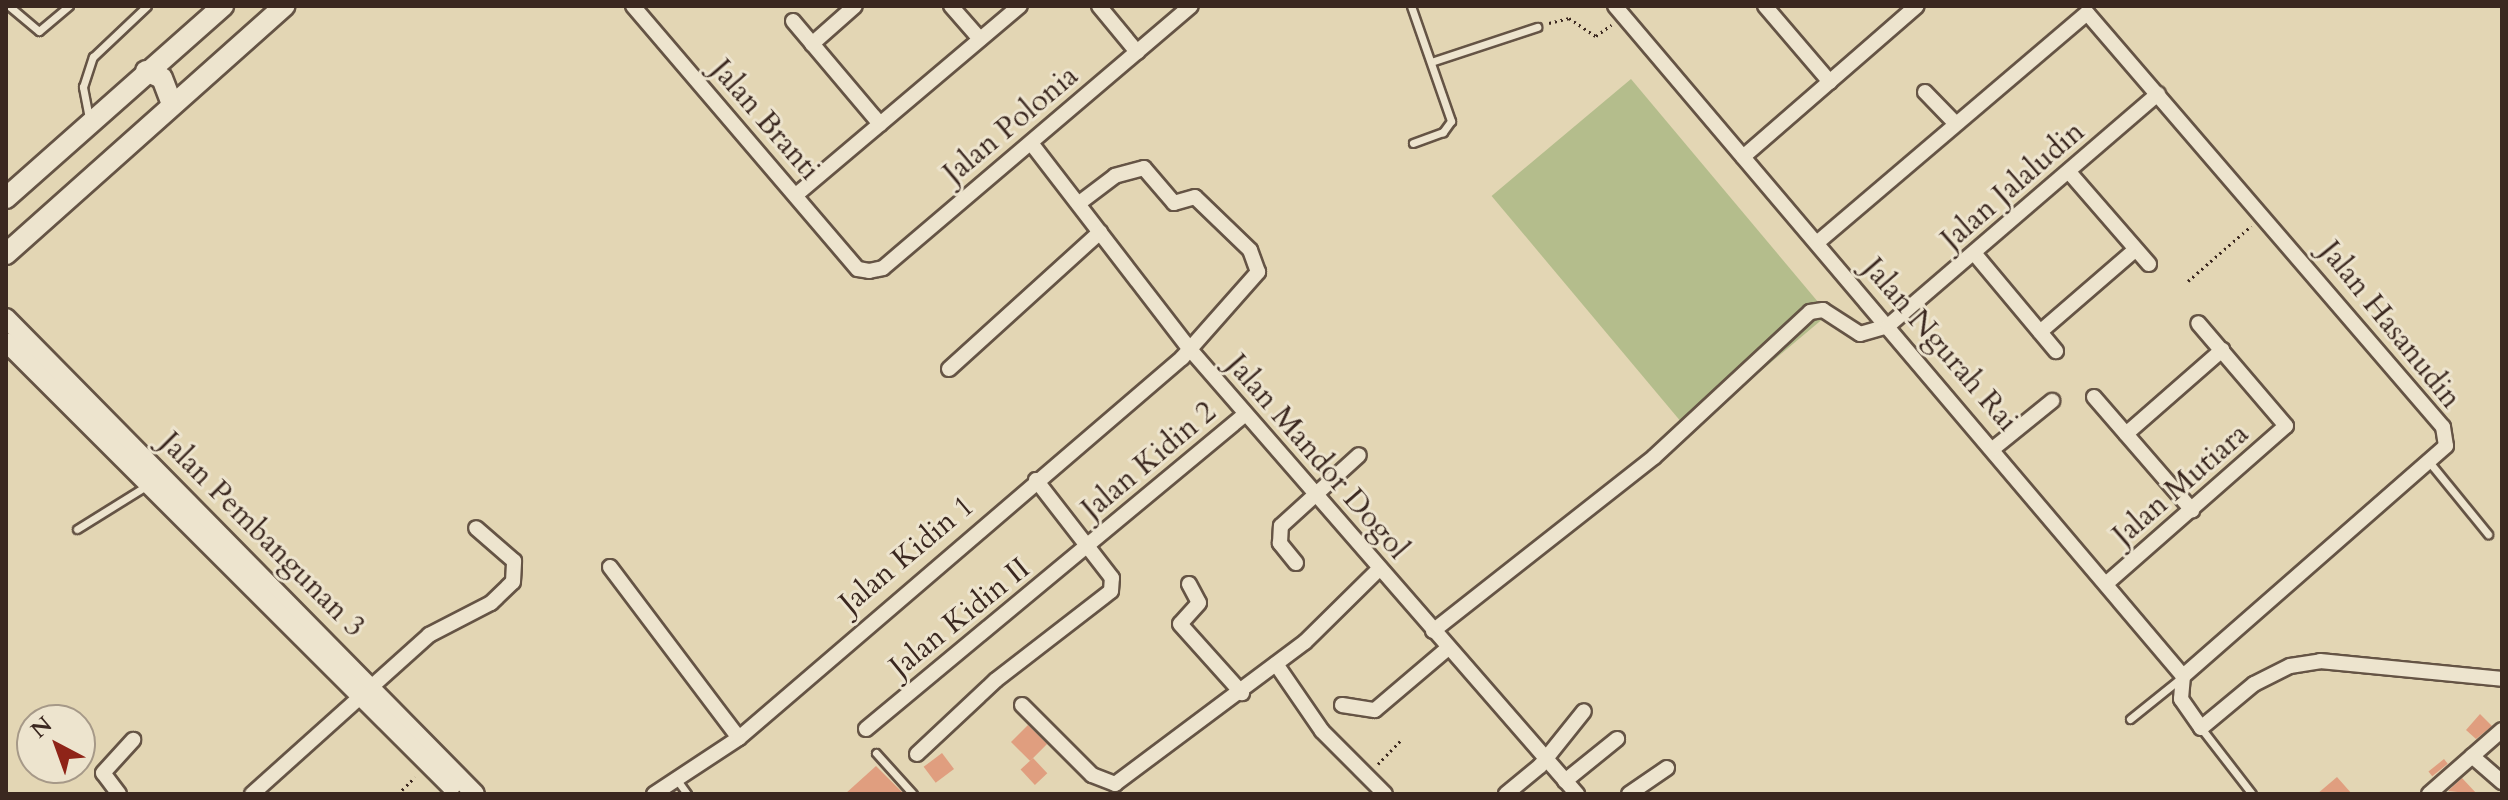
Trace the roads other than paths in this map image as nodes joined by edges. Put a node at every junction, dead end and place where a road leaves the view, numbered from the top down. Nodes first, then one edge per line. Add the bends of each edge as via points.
1 (10, 6) edge
2 (69, 6) edge
3 (147, 6) edge
4 (223, 6) edge
5 (284, 6) edge
6 (633, 6) edge
7 (855, 6) edge
8 (951, 6) edge
9 (1020, 6) edge
10 (1099, 6) edge
11 (1191, 6) edge
12 (1411, 6) edge
13 (1765, 6) edge
14 (1917, 6) edge
15 (1624, 9) edge
16 (2086, 10) edge
17 (793, 21) dead end
18 (1537, 27) road end
19 (980, 39) junction
20 (812, 44) junction
21 (1137, 52) junction
22 (1431, 62) junction
23 (146, 71) junction
24 (1830, 82) junction
25 (1925, 92) dead end
26 (2158, 94) junction
27 (172, 104) junction
28 (90, 121) junction
29 (1955, 123) junction
30 (880, 124) junction
31 (1031, 143) junction
32 (1413, 143) dead end
33 (1743, 157) junction
34 (2069, 172) junction
35 (796, 195) junction
36 (6, 198) edge
37 (1078, 204) junction
38 (1100, 232) junction
39 (1818, 242) junction
40 (2135, 250) junction
41 (1974, 253) junction
42 (6, 254) edge
43 (2149, 264) dead end
44 (858, 269) joint
45 (6, 318) edge
46 (2198, 323) dead end
47 (1888, 326) junction
48 (2040, 332) junction
49 (6, 342) edge
50 (1188, 347) junction
51 (2222, 350) junction
52 (2056, 351) dead end
53 (949, 369) dead end
54 (2094, 397) dead end
55 (2052, 401) dead end
56 (1245, 414) junction
57 (2126, 434) junction
58 (1994, 448) junction
59 (1359, 455) dead end
60 (2430, 463) junction
61 (1036, 480) junction
62 (148, 485) junction
63 (1315, 495) junction
64 (2192, 510) junction
65 (476, 528) dead end
66 (77, 529) dead end
67 (2488, 534) dead end
68 (1087, 547) junction
69 (1296, 563) dead end
70 (610, 567) dead end
71 (1379, 569) junction
72 (2107, 583) junction
73 (1189, 584) dead end
74 (1433, 631) junction
75 (1448, 648) junction
76 (1276, 664) junction
77 (2183, 676) junction
78 (2502, 679) edge
79 (367, 691) junction
80 (1242, 693) junction
81 (1022, 705) dead end
82 (1342, 705) dead end
83 (1584, 711) dead end
84 (2130, 719) dead end
85 (2201, 728) junction
86 (866, 729) dead end
87 (2502, 730) edge
88 (739, 738) junction
89 (1617, 739) dead end
90 (133, 740) dead end
91 (876, 753) dead end
92 (917, 754) dead end
93 (2472, 756) junction
94 (1545, 757) junction
95 (1667, 768) dead end
96 (677, 780) junction
97 (1565, 781) junction
98 (2502, 782) edge
99 (119, 794) edge
100 (252, 794) edge
101 (458, 794) edge
102 (475, 794) edge
103 (654, 794) edge
104 (687, 794) edge
105 (913, 794) edge
106 (1385, 794) edge
107 (1506, 794) edge
108 (1577, 794) edge
109 (1629, 794) edge
110 (2252, 794) edge
111 (2429, 794) edge

1 - 2 lane via 39,31
3 - 28 lane via 93,57 83,87
4 - 23 main road
5 - 27 main road
6 - 35 street, Jalan Branti
7 - 20 street
8 - 19 street
9 - 19 street
10 - 21 street
11 - 21 street, Jalan Polonia
12 - 22 lane
13 - 24 street
14 - 24 street
15 - 33 street, Jalan Ngurah Rai
16 - 26 street, Jalan Hasanudin
16 - 29 street
17 - 20 street
18 - 22 lane
19 - 30 street
20 - 30 street
21 - 31 street, Jalan Polonia
22 - 32 lane via 1451,121 1443,132
23 - 27 main road via 162,78
23 - 28 main road
24 - 33 street
25 - 29 street
26 - 34 street, Jalan Jalaludin
26 - 60 street, Jalan Hasanudin via 2443,427 2446,446
27 - 42 main road
28 - 36 main road
29 - 39 street
30 - 35 street
31 - 37 street, Jalan Mandor Dogol
31 - 44 street, Jalan Polonia via 883,268
33 - 39 street, Jalan Ngurah Rai
34 - 40 street
34 - 41 street, Jalan Jalaludin
35 - 44 street, Jalan Branti
37 - 38 street, Jalan Mandor Dogol
37 - 50 street, Jalan Kidin 1 via 1115,176 1144,168 1174,203 1195,197 1250,250 1258,272 1245,293
38 - 50 street, Jalan Mandor Dogol
38 - 53 street
39 - 47 street, Jalan Ngurah Rai
40 - 43 street
40 - 48 street
41 - 47 street, Jalan Jalaludin
41 - 48 street
45 - 79 street, Jalan Pembangunan 3
46 - 51 street
47 - 58 street, Jalan Ngurah Rai
47 - 74 street via 1860,334 1823,310 1810,312 1654,457
48 - 52 street
49 - 62 street, Jalan Pembangunan 3
50 - 56 street, Jalan Mandor Dogol
50 - 61 street, Jalan Kidin 1
51 - 57 street
51 - 64 street, Jalan Mutiara via 2286,426
54 - 57 street
55 - 58 street
56 - 63 street, Jalan Mandor Dogol
56 - 68 street, Jalan Kidin 2
57 - 64 street
58 - 72 street, Jalan Ngurah Rai
59 - 63 street
60 - 67 lane
60 - 77 street, Jalan Hasanudin
61 - 68 street
61 - 88 street, Jalan Kidin 1
62 - 66 lane
62 - 79 street, Jalan Pembangunan 3
63 - 69 street via 1281,526 1280,543
63 - 71 street, Jalan Mandor Dogol
64 - 72 street, Jalan Mutiara
65 - 79 street via 514,561 513,582 491,603 429,635
68 - 86 street, Jalan Kidin II
68 - 92 street via 1112,578 1111,591 996,680
70 - 88 street
71 - 74 street, Jalan Mandor Dogol
71 - 76 street
72 - 77 street, Jalan Ngurah Rai
73 - 80 street via 1199,603 1180,624
74 - 75 street, Jalan Mandor Dogol
75 - 82 street via 1375,710
75 - 94 street, Jalan Mandor Dogol
76 - 80 street
76 - 106 street via 1322,731
77 - 84 lane
77 - 85 street, Jalan Ngurah Rai via 2181,699
78 - 85 street via 2320,661 2290,666 2254,684
79 - 100 street
79 - 101 street, Jalan Pembangunan 3
79 - 102 street, Jalan Pembangunan 3
80 - 81 street via 1115,784 1092,775
83 - 94 street
85 - 110 lane
87 - 93 street
88 - 96 street, Jalan Kidin 1
89 - 97 street
90 - 99 street via 103,773
91 - 105 lane
93 - 98 street
93 - 111 street
94 - 97 street, Jalan Mandor Dogol
94 - 107 street
95 - 109 street
96 - 103 street, Jalan Kidin 1
96 - 104 lane
97 - 108 street, Jalan Mandor Dogol

